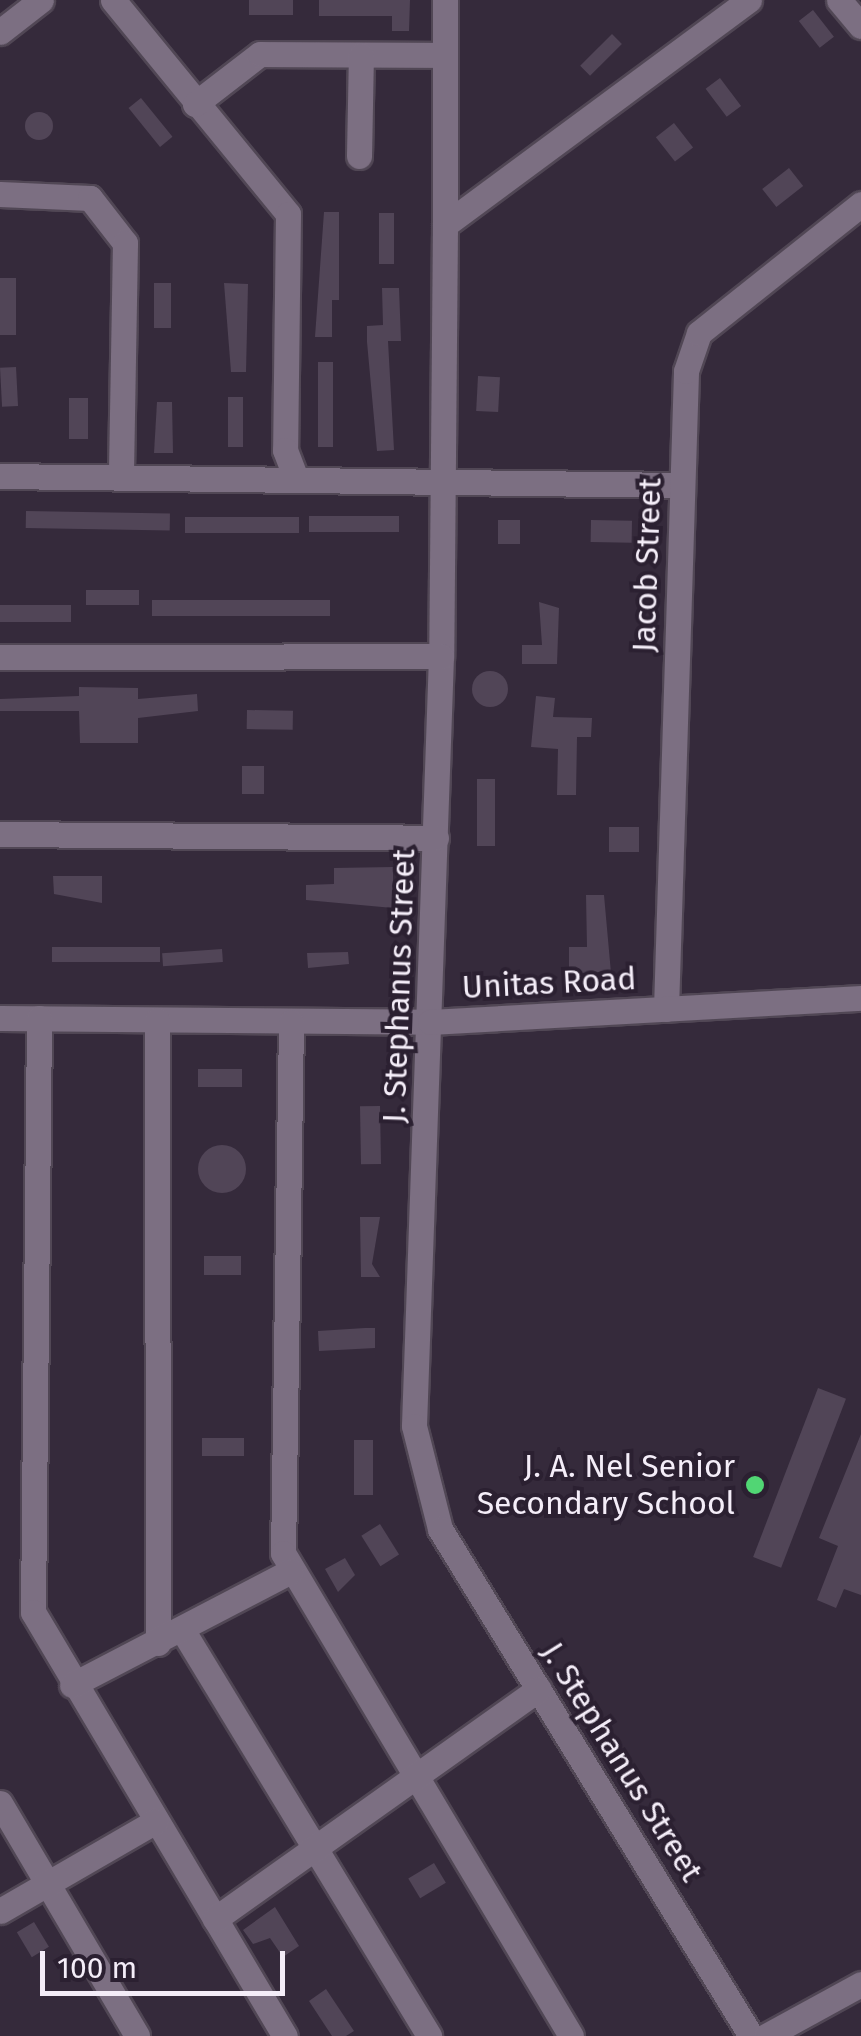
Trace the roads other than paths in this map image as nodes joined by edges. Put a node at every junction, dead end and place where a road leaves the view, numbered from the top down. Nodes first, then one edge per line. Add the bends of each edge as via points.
1 (41, 0) edge
2 (113, 0) edge
3 (445, 0) edge
4 (749, 0) edge
5 (839, 0) edge
6 (861, 26) edge
7 (0, 32) edge
8 (445, 55) junction
9 (360, 56) junction
10 (195, 104) junction
11 (359, 156) dead end
12 (0, 194) edge
13 (861, 204) edge
14 (445, 225) junction
15 (0, 476) edge
16 (121, 476) junction
17 (296, 478) junction
18 (444, 484) junction
19 (682, 485) junction
20 (441, 656) junction
21 (0, 657) edge
22 (0, 834) edge
23 (436, 838) junction
24 (861, 998) edge
25 (666, 1009) junction
26 (0, 1018) edge
27 (40, 1018) junction
28 (157, 1020) junction
29 (291, 1022) junction
30 (430, 1022) junction
31 (291, 1572) junction
32 (183, 1631) junction
33 (158, 1643) junction
34 (72, 1685) junction
35 (539, 1688) junction
36 (412, 1780) junction
37 (0, 1803) edge
38 (156, 1821) junction
39 (314, 1848) junction
40 (50, 1882) junction
41 (0, 1911) edge
42 (215, 1919) junction
43 (861, 1984) edge
44 (137, 2036) edge
45 (285, 2036) edge
46 (429, 2036) edge
47 (571, 2036) edge
48 (751, 2036) edge
49 (766, 2036) edge

1 - 7 street
2 - 10 street
3 - 8 street, J. Stephanus Street
4 - 14 street
5 - 6 street
8 - 9 street
8 - 14 street, J. Stephanus Street
9 - 10 street via 260,54
9 - 11 street
10 - 17 street via 288,214 285,450
12 - 16 street via 90,198 124,242
13 - 19 street, Jacob Street via 699,333 686,370
14 - 18 street, J. Stephanus Street
15 - 16 street
16 - 17 street
17 - 18 street
18 - 19 street
18 - 20 street, J. Stephanus Street
19 - 25 street, Jacob Street
20 - 21 street
20 - 23 street, J. Stephanus Street
22 - 23 street
23 - 30 street, J. Stephanus Street
24 - 25 street, Unitas Road
25 - 30 street, Unitas Road
26 - 27 street, Unitas Road
27 - 28 street, Unitas Road
27 - 34 street via 31,1596
28 - 29 street, Unitas Road
28 - 33 street
29 - 30 street, Unitas Road
29 - 31 street via 282,1524
30 - 35 street, J. Stephanus Street via 418,1468 440,1529
31 - 32 street
31 - 36 street
32 - 33 street
32 - 39 street
33 - 34 street
34 - 38 street
35 - 36 street
35 - 48 street, J. Stephanus Street
36 - 39 street
36 - 47 street
37 - 40 street
38 - 40 street
38 - 42 street
39 - 42 street
39 - 46 street
40 - 41 street
40 - 44 street
42 - 45 street
43 - 49 street

